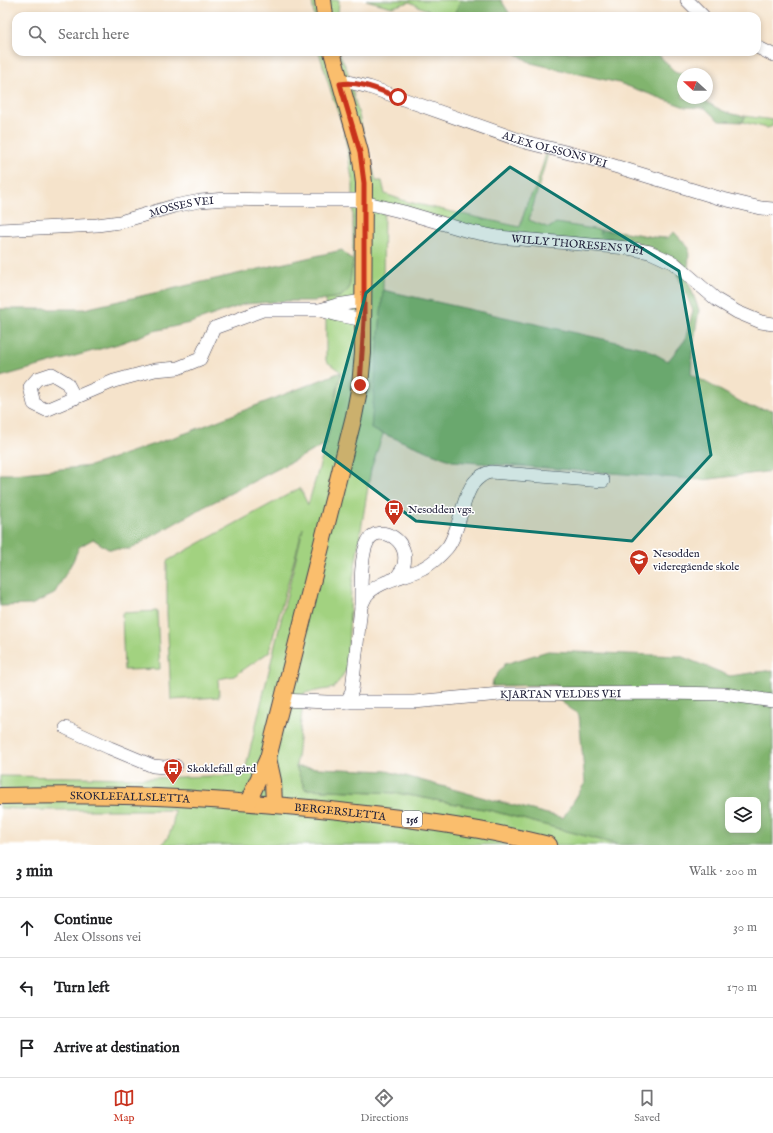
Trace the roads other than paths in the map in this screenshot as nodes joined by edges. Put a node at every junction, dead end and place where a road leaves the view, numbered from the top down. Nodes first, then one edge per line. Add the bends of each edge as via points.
1 (323, 0) edge
2 (687, 0) edge
3 (324, 12) edge
4 (699, 12) edge
5 (761, 49) edge
6 (773, 55) edge
7 (333, 56) edge
8 (340, 84) junction
9 (364, 202) junction
10 (773, 209) edge
11 (0, 230) edge
12 (364, 302) junction
13 (320, 310) junction
14 (364, 320) junction
15 (773, 324) edge
16 (75, 398) dead end
17 (603, 481) dead end
18 (396, 578) junction
19 (361, 607) junction
20 (282, 700) junction
21 (773, 701) edge
22 (348, 702) junction
23 (66, 728) dead end
24 (268, 758) junction
25 (176, 766) dead end
26 (0, 796) edge
27 (260, 804) junction
28 (549, 845) edge

1 - 3 main road
2 - 4 street
5 - 6 street
7 - 8 main road
8 - 9 main road via 360,152
8 - 10 street, ALEX OLSSONS VEI via 348,82 369,87 519,140 585,157 719,198
9 - 11 street, MOSSES VEI via 219,199 174,206 120,222
9 - 12 main road
9 - 15 street, WILLY THORESENS VEI via 498,238 650,252 674,262 717,300 737,312
12 - 13 street
12 - 14 main road
13 - 14 street
13 - 16 street via 262,310 214,328 200,359 178,368 154,370 114,381
14 - 20 main road via 360,385 354,416
17 - 18 street via 510,472 491,472 479,477 468,495 454,537 446,549 424,568
18 - 19 street via 376,587 366,596
18 - 19 street via 402,568 404,553 400,542 385,534 374,535 368,541 364,554
19 - 22 street via 352,690
20 - 22 street, KJARTAN VELDES VEI
20 - 24 main road
21 - 22 street, KJARTAN VELDES VEI via 708,693 532,693 414,702
23 - 25 street via 153,766
24 - 27 main road
24 - 27 main road via 273,781
26 - 27 main road, SKOKLEFALLSLETTA / 156 via 156,797
27 - 28 main road, BERGERSLETTA / 156 via 453,825

